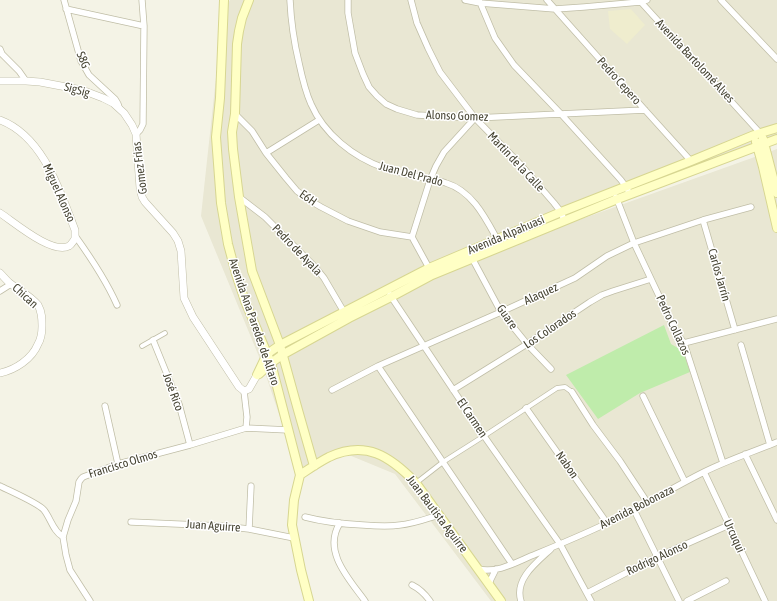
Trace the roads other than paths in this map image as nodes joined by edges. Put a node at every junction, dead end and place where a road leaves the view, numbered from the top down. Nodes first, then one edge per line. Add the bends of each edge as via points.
1 (64, 0) edge
2 (142, 0) edge
3 (224, 0) edge
4 (249, 0) edge
5 (290, 0) edge
6 (348, 0) edge
7 (411, 0) edge
8 (465, 0) edge
9 (547, 0) edge
10 (647, 0) edge
11 (721, 0) edge
12 (639, 1) edge
13 (479, 2) edge
14 (66, 8) junction
15 (555, 9) junction
16 (144, 26) junction
17 (0, 49) edge
18 (777, 59) edge
19 (0, 81) edge
20 (26, 81) junction
21 (120, 109) junction
22 (644, 110) junction
23 (235, 114) junction
24 (561, 114) junction
25 (475, 118) junction
26 (0, 120) edge
27 (319, 120) junction
28 (777, 128) edge
29 (136, 134) junction
30 (757, 134) junction
31 (777, 139) edge
32 (761, 145) junction
33 (266, 153) junction
34 (691, 161) junction
35 (430, 180) junction
36 (775, 180) edge
37 (628, 191) junction
38 (777, 193) edge
39 (615, 195) junction
40 (239, 197) junction
41 (751, 207) dead end
42 (0, 213) edge
43 (563, 216) junction
44 (703, 220) junction
45 (777, 228) edge
46 (412, 237) junction
47 (75, 238) junction
48 (497, 239) junction
49 (634, 244) junction
50 (472, 258) junction
51 (429, 268) junction
52 (0, 273) edge
53 (651, 279) junction
54 (11, 284) junction
55 (0, 291) edge
56 (388, 293) junction
57 (115, 305) dead end
58 (344, 312) junction
59 (501, 312) junction
60 (777, 319) edge
61 (735, 330) junction
62 (165, 333) dead end
63 (153, 340) junction
64 (684, 343) junction
65 (527, 344) junction
66 (280, 345) junction
67 (741, 345) dead end
68 (142, 346) dead end
69 (424, 346) junction
70 (267, 354) junction
71 (282, 355) junction
72 (271, 363) junction
73 (378, 366) junction
74 (551, 369) dead end
75 (0, 373) edge
76 (257, 375) junction
77 (332, 390) dead end
78 (453, 390) junction
79 (244, 391) junction
80 (572, 392) joint
81 (643, 396) dead end
82 (105, 406) dead end
83 (526, 408) junction
84 (246, 428) junction
85 (288, 430) junction
86 (484, 436) junction
87 (777, 442) edge
88 (190, 445) junction
89 (770, 445) junction
90 (744, 454) junction
91 (444, 462) junction
92 (723, 463) junction
93 (118, 464) junction
94 (314, 466) junction
95 (704, 472) junction
96 (300, 475) junction
97 (685, 482) junction
98 (416, 483) junction
99 (0, 486) edge
100 (251, 486) dead end
101 (647, 502) junction
102 (634, 510) junction
103 (439, 515) junction
104 (305, 517) dead end
105 (777, 520) edge
106 (131, 522) dead end
107 (340, 523) junction
108 (607, 523) junction
109 (729, 525) junction
110 (249, 529) junction
111 (63, 537) junction
112 (294, 538) junction
113 (560, 544) junction
114 (553, 547) junction
115 (657, 557) junction
116 (512, 564) junction
117 (478, 569) junction
118 (496, 569) junction
119 (726, 581) dead end
120 (489, 584) junction
121 (412, 585) dead end
122 (587, 593) junction
123 (90, 601) edge
124 (309, 601) edge
125 (365, 601) edge
126 (430, 601) edge
127 (501, 601) edge
128 (520, 601) edge
129 (591, 601) edge
130 (679, 601) edge
131 (687, 601) edge
132 (765, 601) edge

1 - 14 street, S8G
2 - 16 street, Gomez Frias
3 - 70 main road, Avenida Ana Paredes de Alfaro via 216,137 221,203 236,274
4 - 23 main road, Avenida Ana Paredes de Alfaro via 242,18 237,44
5 - 27 street, Juan Del Prado via 296,51 304,85
6 - 25 street, Alonso Gomez via 355,53 369,86 377,96 407,112
7 - 25 street, Martin de la Calle via 417,23 440,72
8 - 13 street
9 - 15 street, Pedro Cepero
10 - 12 street
11 - 18 street
12 - 15 street
12 - 30 street, Avenida Bartolomé Alves via 751,123
13 - 15 street
13 - 24 street via 495,38 514,65
14 - 16 street
14 - 21 street, S8G via 81,61 89,75 115,99
15 - 22 street, Pedro Cepero
16 - 29 street, Gomez Frias via 143,124
17 - 20 street
19 - 20 street, SigSig
20 - 21 street, SigSig via 82,90 113,103
21 - 29 street, SigSig via 127,116
22 - 24 street, Alonso Gomez
22 - 34 street, Pedro Cepero
23 - 33 street, E6H via 252,131
23 - 40 main road, Avenida Ana Paredes de Alfaro via 232,149
24 - 25 street, Alonso Gomez
24 - 37 street
25 - 35 street via 444,152
25 - 43 street, Martin de la Calle via 520,164
26 - 47 street, Miguel Alonso via 24,135 42,157 54,177 75,230
27 - 33 street
27 - 35 street, Juan Del Prado via 347,149 358,156 383,168
28 - 30 main road, Avenida Alpahuasi
29 - 79 street, Gomez Frias via 142,197 178,241 184,298 193,317
30 - 32 main road, Avenida Bartolomé Alves
30 - 34 main road, Avenida Alpahuasi
31 - 32 main road, Avenida Alpahuasi
32 - 36 main road, Avenida Bartolomé Alves
32 - 37 main road, Avenida Alpahuasi
32 - 45 main road, Avenida Bartolomé Alves
33 - 46 street, E6H via 297,191 321,207 348,221 380,232
34 - 37 main road, Avenida Alpahuasi
35 - 46 street
35 - 48 street, Juan Del Prado via 446,183 469,196
36 - 38 main road, Avenida Bartolomé Alves
37 - 39 main road, Avenida Alpahuasi
39 - 43 main road, Avenida Alpahuasi
39 - 49 street, Pedro Collazos
40 - 58 street, Pedro de Ayala via 265,217 320,273
40 - 66 main road, Avenida Ana Paredes de Alfaro via 252,271
41 - 44 street, Alaquez
42 - 47 street via 52,246 61,248 71,245
43 - 48 main road, Avenida Alpahuasi
43 - 50 main road, Avenida Alpahuasi
44 - 49 street, Alaquez
44 - 61 street, Carlos Jarrín
46 - 51 street
47 - 57 street via 98,269
48 - 51 main road, Avenida Alpahuasi
49 - 53 street, Pedro Collazos
49 - 59 street, Alaquez via 607,256 576,278
50 - 56 main road, Avenida Alpahuasi
50 - 59 street, Guare
51 - 56 main road, Avenida Alpahuasi
52 - 54 street, Chican
53 - 64 street, Pedro Collazos via 677,334
53 - 65 street, Los Colorados via 602,295
54 - 55 street
54 - 75 street, Chican via 38,306 42,315 42,332 31,355 16,367
56 - 58 main road, Avenida Alpahuasi
56 - 69 street, El Carmen
56 - 71 main road, Avenida Alpahuasi
58 - 66 main road, Avenida Alpahuasi
59 - 65 street, Guare
59 - 69 street, Alaquez
60 - 61 street
61 - 64 street
62 - 63 street
63 - 68 street
63 - 88 street, José Rico via 179,404
64 - 92 street, Pedro Collazos
65 - 74 street, Guare
65 - 78 street, Los Colorados
66 - 70 main road, Avenida Alpahuasi
66 - 71 main road, Avenida Ana Paredes de Alfaro
67 - 89 street
69 - 73 street, Alaquez
69 - 78 street, El Carmen
70 - 72 main road, Avenida Ana Paredes de Alfaro
70 - 76 main road, Avenida Alpahuasi
71 - 72 main road, Avenida Alpahuasi
71 - 94 main road, Avenida Ana Paredes de Alfaro
72 - 76 main road, Avenida Alpahuasi
72 - 85 main road, Avenida Ana Paredes de Alfaro
73 - 77 street, Alaquez
73 - 91 street
76 - 79 street, Avenida Alpahuasi via 249,389
78 - 86 street, El Carmen
79 - 84 street
80 - 83 street via 565,387 556,388
80 - 101 street
81 - 97 street
82 - 93 street
83 - 86 street
83 - 108 street, Nabon
84 - 85 street
84 - 88 street, Francisco Olmos
85 - 96 main road, Avenida Ana Paredes de Alfaro
86 - 91 street
86 - 113 street, El Carmen
87 - 89 street, Avenida Bobonaza
88 - 93 street, Francisco Olmos
89 - 90 street, Avenida Bobonaza
90 - 92 street, Avenida Bobonaza
90 - 105 street
91 - 98 street
91 - 116 street
92 - 95 street, Avenida Bobonaza
93 - 111 street, Francisco Olmos via 80,479 76,501
94 - 96 main road, Juan Bautista Aguirre
94 - 98 main road, Juan Bautista Aguirre via 341,452 367,451 391,460
95 - 97 street, Avenida Bobonaza
95 - 109 street, Urcuqui
96 - 112 main road via 293,512
97 - 101 street, Avenida Bobonaza
98 - 103 main road, Juan Bautista Aguirre
99 - 111 street via 43,509 55,531
100 - 110 street
101 - 102 street, Avenida Bobonaza
102 - 108 street, Avenida Bobonaza
102 - 115 street
103 - 107 street via 400,525
103 - 117 main road, Juan Bautista Aguirre
104 - 107 street
106 - 110 street, Juan Aguirre
107 - 125 street via 334,541 335,554
108 - 113 street, Avenida Bobonaza
109 - 115 street, Rodrigo Alonso
109 - 132 street, Urcuqui
110 - 112 street, Juan Aguirre
111 - 123 street, Francisco Olmos via 70,570
112 - 124 main road
113 - 114 street, Avenida Bobonaza
113 - 122 street, El Carmen
114 - 116 street, Avenida Bobonaza
114 - 128 street via 524,578 519,591
115 - 122 street, Rodrigo Alonso
115 - 130 street
116 - 118 street, Avenida Bobonaza
117 - 118 street, Avenida Bobonaza
117 - 120 main road, Juan Bautista Aguirre
118 - 120 street
119 - 131 street
120 - 127 main road, Juan Bautista Aguirre
121 - 126 street via 423,592
122 - 129 street, El Carmen

